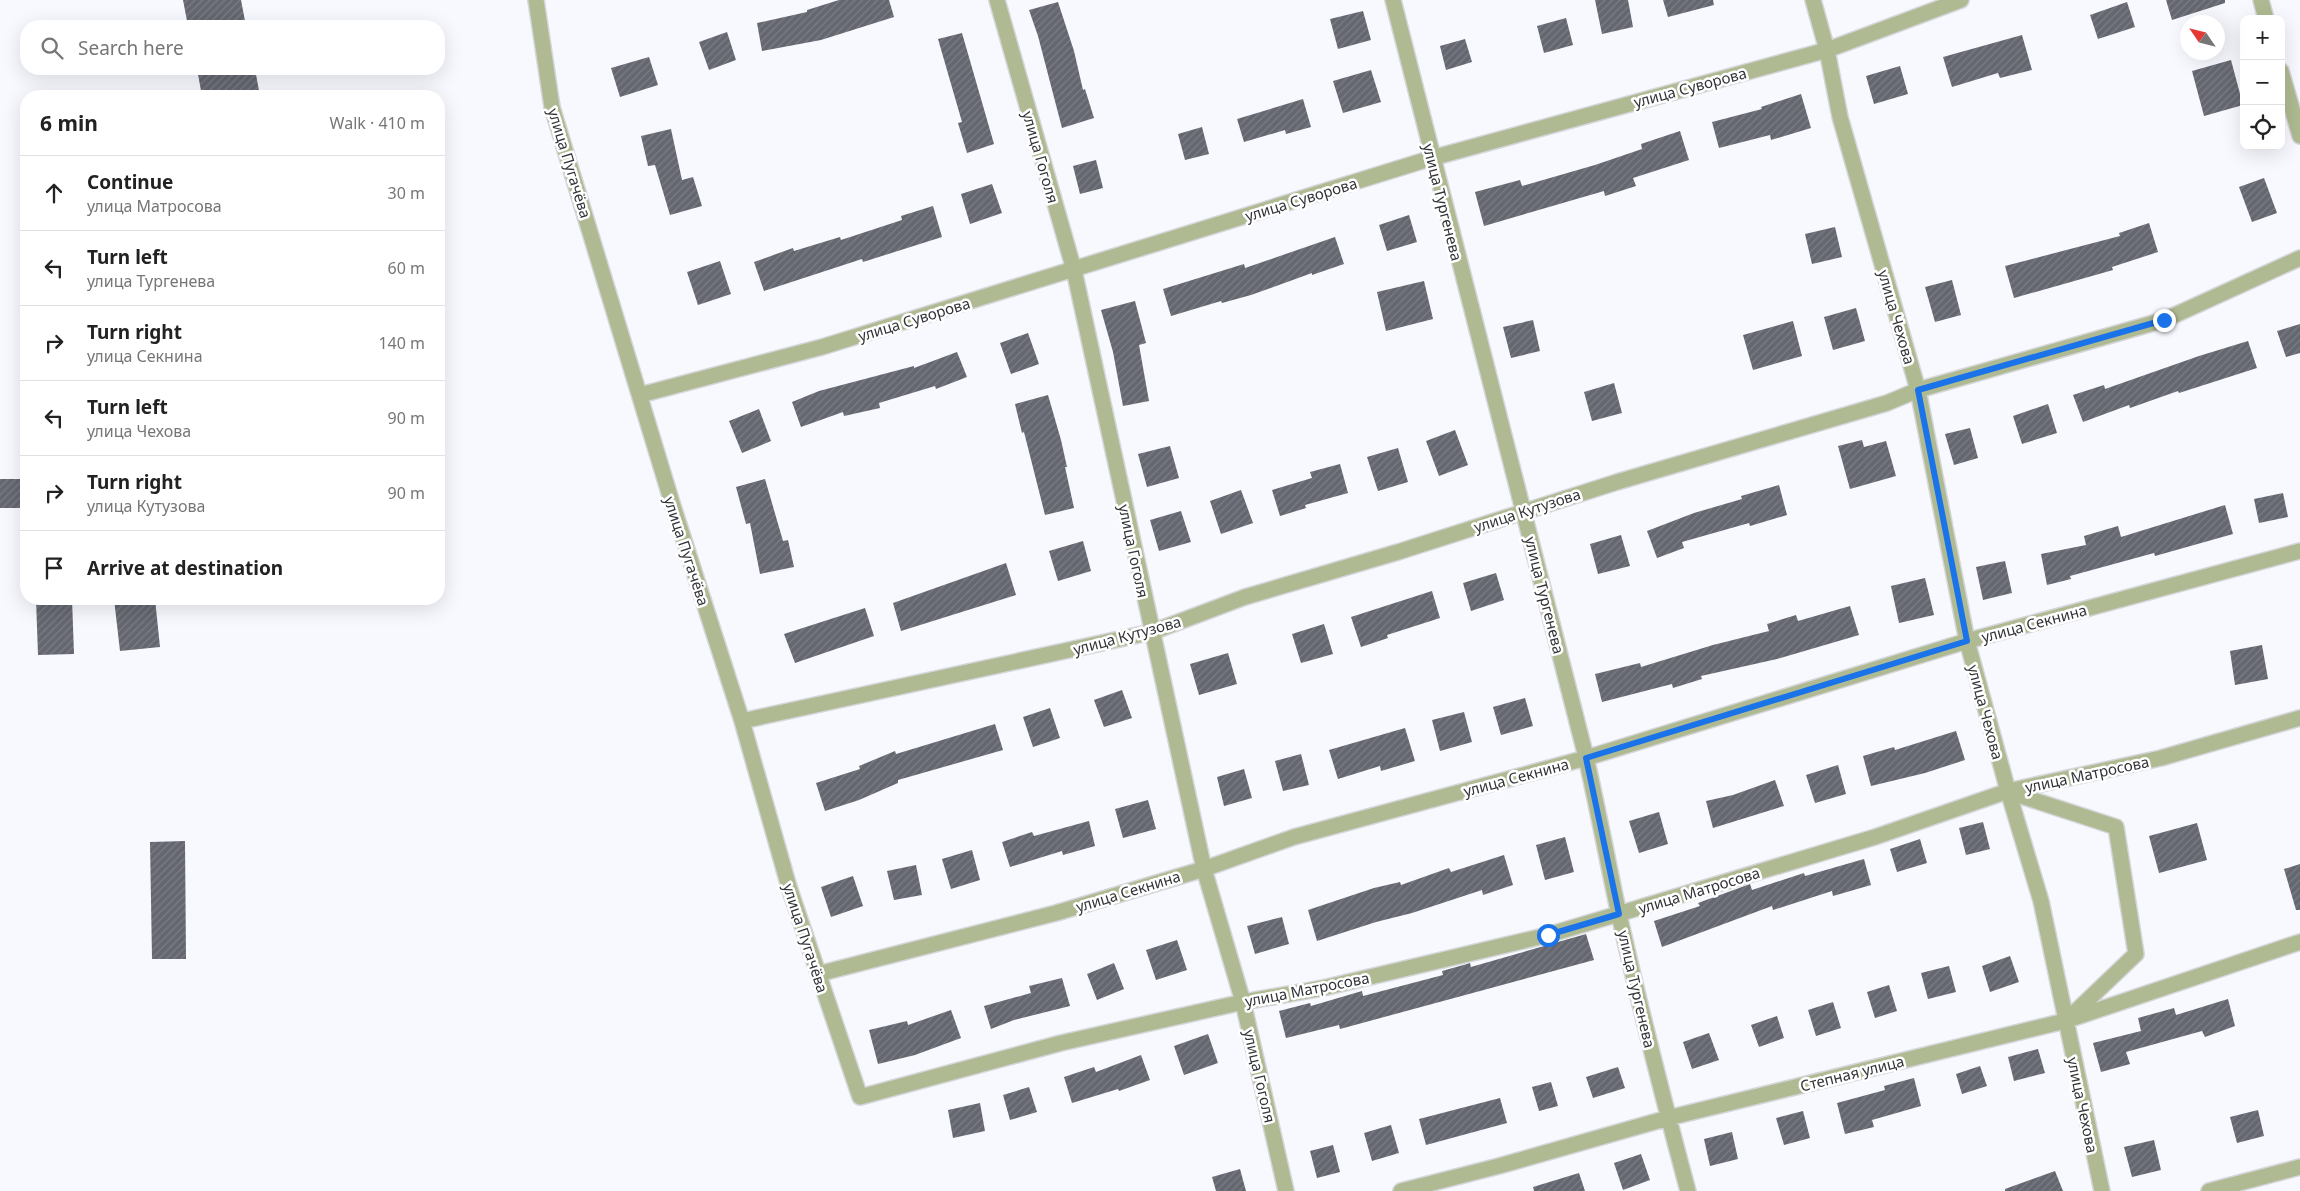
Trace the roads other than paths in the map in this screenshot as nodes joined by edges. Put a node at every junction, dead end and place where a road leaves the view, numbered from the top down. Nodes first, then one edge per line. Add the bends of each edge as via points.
1 (536, 0) edge
2 (997, 0) edge
3 (1393, 0) edge
4 (1813, 0) edge
5 (1960, 0) edge
6 (2261, 0) edge
7 (2265, 15) edge
8 (1827, 50) junction
9 (2285, 85) edge
10 (2300, 136) edge
11 (1432, 158) junction
12 (2300, 258) edge
13 (1074, 270) junction
14 (1918, 390) junction
15 (640, 396) junction
16 (1524, 511) junction
17 (2300, 551) edge
18 (1152, 632) junction
19 (1967, 641) junction
20 (2300, 718) edge
21 (742, 722) junction
22 (1586, 758) junction
23 (2008, 791) junction
24 (1204, 869) junction
25 (1619, 914) junction
26 (2300, 942) edge
27 (818, 974) junction
28 (1243, 1002) junction
29 (2065, 1021) junction
30 (860, 1097) joint
31 (1668, 1118) junction
32 (2300, 1167) edge
33 (1286, 1191) edge
34 (1400, 1191) edge
35 (1688, 1191) edge
36 (2102, 1191) edge
37 (2209, 1191) edge

1 - 15 street, улица Пугачёва via 552,107
2 - 13 street, улица Гоголя
3 - 11 street, улица Тургенева
4 - 8 street, улица Чехова
5 - 8 street, улица Суворова
6 - 7 street
8 - 11 street, улица Суворова
8 - 14 street, улица Чехова via 1840,117
9 - 10 street
11 - 13 street, улица Суворова
11 - 16 street, улица Тургенева
12 - 14 street, улица Кутузова via 2164,320
13 - 15 street, улица Суворова via 822,347
13 - 18 street, улица Гоголя
14 - 16 street, улица Кутузова via 1887,403
14 - 19 street, улица Чехова
15 - 21 street, улица Пугачёва
16 - 18 street, улица Кутузова via 1245,598
16 - 22 street, улица Тургенева
17 - 19 street, улица Секнина
18 - 21 street, улица Кутузова
18 - 24 street, улица Гоголя
19 - 22 street, улица Секнина
19 - 23 street, улица Чехова
20 - 23 street, улица Матросова via 2161,758
21 - 27 street, улица Пугачёва
22 - 24 street, улица Секнина via 1294,837
22 - 25 street, улица Тургенева
23 - 25 street, улица Матросова via 1875,837
23 - 29 street, улица Чехова via 2041,901
23 - 29 street via 2116,827 2136,954
24 - 27 street, улица Секнина via 1056,912
24 - 28 street, улица Гоголя
25 - 28 street, улица Матросова via 1548,935 1322,988
25 - 31 street, улица Тургенева
26 - 29 street, Степная улица
27 - 30 street, улица Пугачёва
28 - 30 street, улица Матросова via 1061,1043
28 - 33 street, улица Гоголя
29 - 31 street, Степная улица
29 - 36 street, улица Чехова
31 - 34 street, Степная улица
31 - 35 street, улица Тургенева
32 - 37 street

